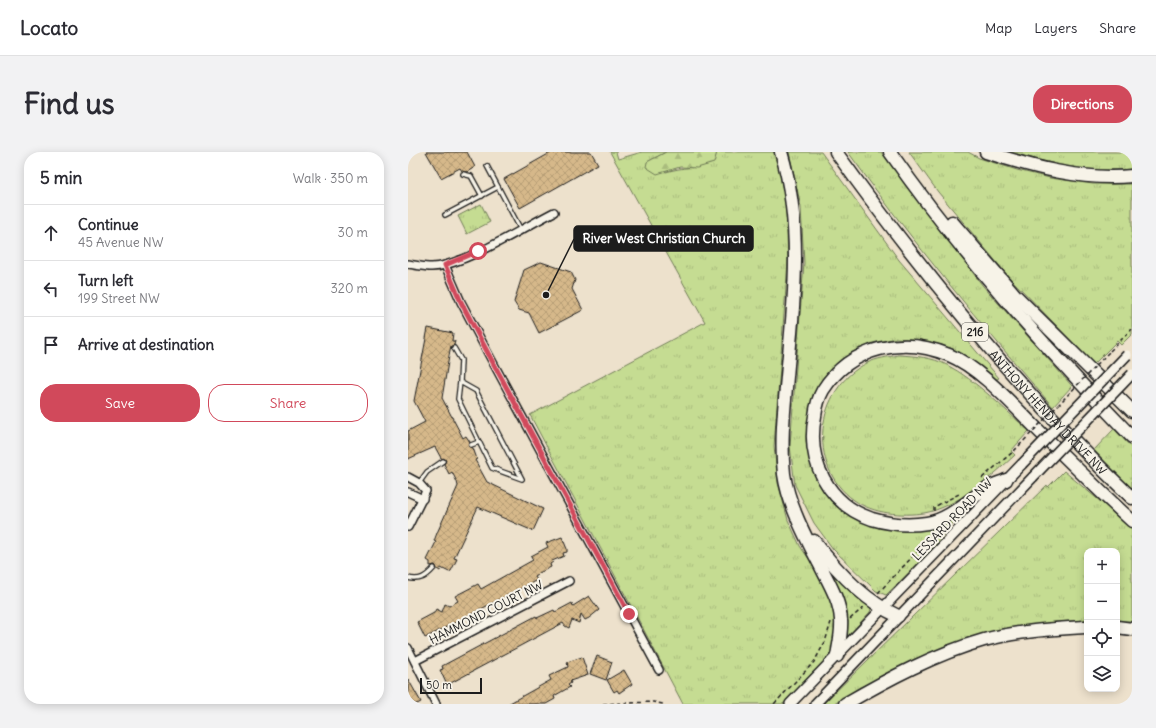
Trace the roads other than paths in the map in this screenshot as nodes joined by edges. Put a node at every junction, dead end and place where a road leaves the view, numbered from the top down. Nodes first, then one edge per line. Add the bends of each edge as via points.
1 (781, 152) edge
2 (836, 152) edge
3 (986, 152) edge
4 (891, 154) edge
5 (487, 166) dead end
6 (463, 174) dead end
7 (1132, 176) edge
8 (498, 187) junction
9 (482, 196) junction
10 (554, 212) dead end
11 (445, 215) dead end
12 (521, 230) junction
13 (408, 264) edge
14 (445, 265) junction
15 (454, 348) dead end
16 (1130, 352) edge
17 (1132, 374) edge
18 (460, 382) junction
19 (1132, 411) edge
20 (1132, 437) edge
21 (479, 442) junction
22 (471, 446) dead end
23 (443, 461) dead end
24 (408, 477) edge
25 (1006, 480) junction
26 (419, 483) junction
27 (408, 492) edge
28 (423, 498) junction
29 (1132, 498) edge
30 (797, 517) junction
31 (1132, 521) edge
32 (408, 527) edge
33 (434, 568) dead end
34 (408, 578) edge
35 (568, 582) dead end
36 (882, 609) junction
37 (898, 616) junction
38 (1084, 627) edge
39 (1120, 627) edge
40 (1132, 629) edge
41 (408, 648) edge
42 (837, 656) junction
43 (414, 661) junction
44 (659, 670) dead end
45 (436, 704) edge
46 (790, 704) edge
47 (815, 704) edge
48 (845, 704) edge

1 - 30 highway via 792,201 796,241 794,301 782,423 783,453 787,488
2 - 29 highway, ANTHONY HENDAY DRIVE NW / 216 via 913,257 986,346 1065,432
3 - 7 highway via 1052,171 1093,176
4 - 19 highway via 943,210 1015,295
4 - 20 highway via 1003,298
5 - 8 lane
6 - 9 lane via 471,176
8 - 9 lane
8 - 12 lane
9 - 11 lane
10 - 12 street
12 - 14 street
13 - 14 street via 428,267
14 - 44 street via 490,357
15 - 18 lane via 461,360
16 - 25 main road, LESSARD ROAD NW, bridge
17 - 37 main road, bridge
18 - 21 lane via 458,399
18 - 21 lane via 476,391 522,479 492,468
21 - 22 lane
23 - 26 lane via 427,472
24 - 26 street
25 - 31 highway via 988,487 945,516 927,523 886,523 862,515 848,508 825,482 816,458 813,426 823,390 851,362 862,354 878,348 898,345 926,347 951,355 1000,393
25 - 36 main road, LESSARD ROAD NW
26 - 28 street via 426,490
27 - 28 street
28 - 32 street
30 - 36 highway via 821,550
30 - 42 highway via 837,602 841,619
33 - 34 lane via 426,577 417,580
35 - 43 street, HAMMOND COURT NW
36 - 37 highway
36 - 42 main road, LESSARD ROAD NW
37 - 47 main road
38 - 48 highway via 984,640 923,663
39 - 40 highway
41 - 43 street
42 - 46 main road, LESSARD ROAD NW
43 - 45 street

